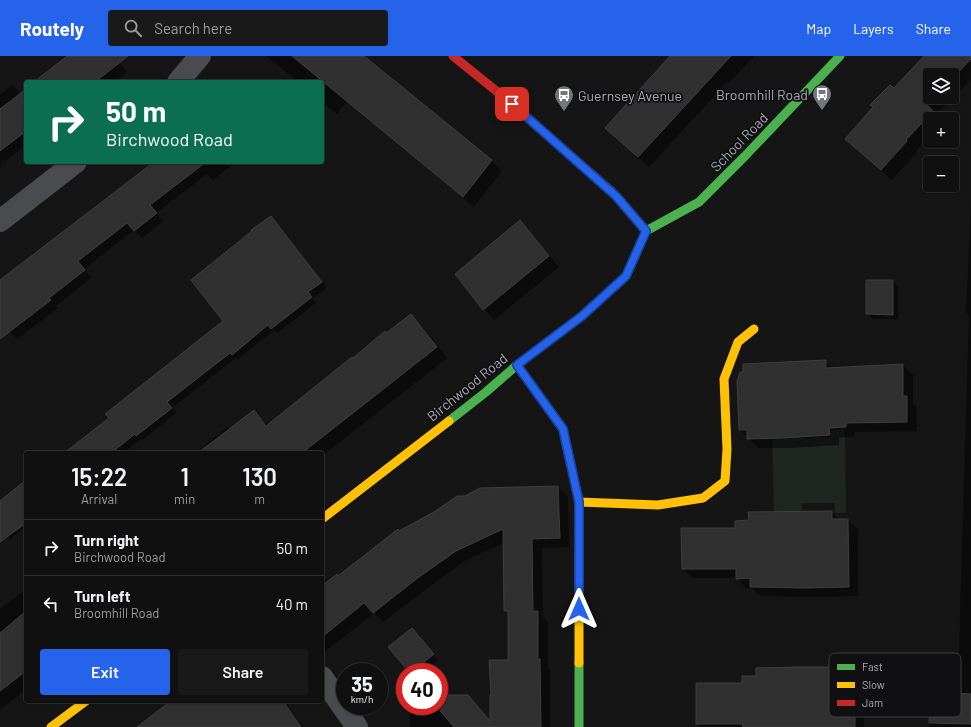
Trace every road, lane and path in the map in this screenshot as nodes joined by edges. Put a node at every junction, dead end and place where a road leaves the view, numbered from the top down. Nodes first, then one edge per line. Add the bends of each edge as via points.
1 (200, 56) edge
2 (453, 56) edge
3 (840, 56) edge
4 (180, 80) edge
5 (73, 164) edge
6 (0, 221) edge
7 (646, 231) junction
8 (754, 329) dead end
9 (517, 365) junction
10 (579, 502) junction
11 (324, 517) edge
12 (324, 680) edge
13 (83, 703) edge
14 (52, 727) edge
15 (357, 727) edge
16 (579, 727) edge

1 - 4 street
2 - 7 street via 616,196
3 - 7 street, School Road via 699,202
5 - 6 street
7 - 9 street, Birchwood Road via 626,276 582,316
8 - 10 street via 738,342 724,379 725,481 702,498 658,505
9 - 10 street via 563,429
9 - 11 street, Birchwood Road
10 - 16 street
12 - 15 street
13 - 14 street

